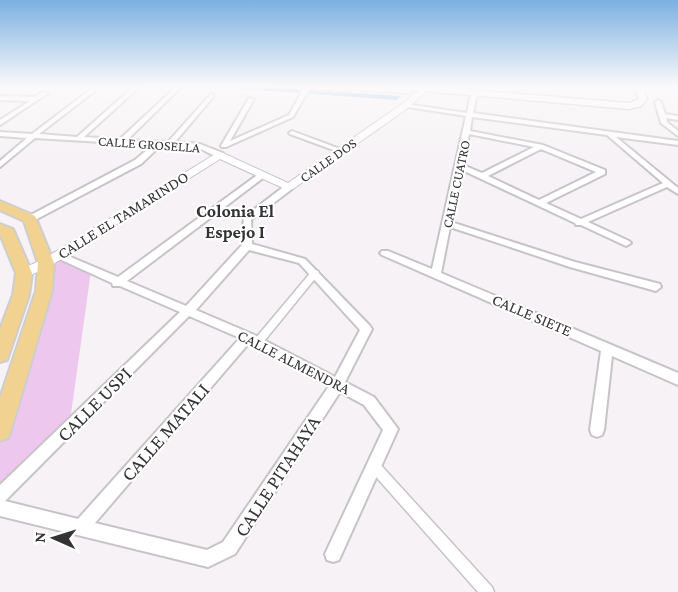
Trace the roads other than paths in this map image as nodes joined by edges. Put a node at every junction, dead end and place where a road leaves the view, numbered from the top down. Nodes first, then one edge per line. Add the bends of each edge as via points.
1 (14, 114) edge
2 (62, 114) edge
3 (106, 114) edge
4 (150, 114) edge
5 (197, 114) edge
6 (242, 114) edge
7 (293, 114) edge
8 (394, 114) edge
9 (467, 114) edge
10 (470, 114) junction
11 (662, 116) joint
12 (678, 118) edge
13 (0, 123) edge
14 (467, 132) junction
15 (292, 133) dead end
16 (608, 133) junction
17 (0, 134) edge
18 (678, 134) edge
19 (32, 136) junction
20 (78, 139) junction
21 (122, 141) junction
22 (678, 143) edge
23 (158, 144) junction
24 (170, 144) junction
25 (541, 146) junction
26 (219, 151) junction
27 (340, 151) junction
28 (0, 165) edge
29 (460, 166) junction
30 (263, 175) junction
31 (482, 176) junction
32 (668, 184) junction
33 (289, 187) junction
34 (678, 192) edge
35 (539, 203) junction
36 (0, 205) edge
37 (30, 219) junction
38 (447, 223) junction
39 (579, 223) junction
40 (0, 228) edge
41 (626, 243) dead end
42 (248, 246) junction
43 (385, 253) dead end
44 (52, 259) junction
45 (24, 273) junction
46 (315, 273) junction
47 (436, 274) junction
48 (117, 283) junction
49 (656, 287) dead end
50 (187, 312) junction
51 (253, 340) junction
52 (607, 348) junction
53 (0, 354) edge
54 (678, 379) edge
55 (337, 385) junction
56 (0, 430) edge
57 (597, 430) dead end
58 (374, 466) junction
59 (0, 496) edge
60 (0, 508) edge
61 (82, 526) junction
62 (333, 554) dead end
63 (487, 592) edge

1 - 13 street
2 - 19 street
3 - 20 street
4 - 21 street
5 - 24 street
6 - 26 street
7 - 26 street
8 - 27 street, CALLE DOS
9 - 10 street
10 - 14 street, CALLE CUATRO
10 - 16 street
11 - 12 street
11 - 18 street via 664,123
14 - 25 street
14 - 29 street, CALLE CUATRO
15 - 27 street
16 - 22 street
16 - 32 street
17 - 19 street, CALLE GROSELLA
19 - 20 street, CALLE GROSELLA
19 - 28 street
20 - 21 street, CALLE GROSELLA
21 - 23 street, CALLE GROSELLA
23 - 24 street, CALLE GROSELLA
23 - 37 street via 138,162
24 - 26 street, CALLE GROSELLA
25 - 31 street
25 - 35 street via 602,172
26 - 30 street, CALLE GROSELLA
26 - 44 street, CALLE EL TAMARINDO
27 - 33 street, CALLE DOS
29 - 31 street
29 - 38 street, CALLE CUATRO
30 - 33 street, CALLE GROSELLA
30 - 48 street
31 - 35 street
32 - 34 street
32 - 39 street
33 - 42 street via 247,219
35 - 39 street
36 - 37 main road
37 - 44 main road
38 - 47 street, CALLE CUATRO
38 - 49 street via 573,265
39 - 41 street
40 - 45 main road via 8,232
42 - 46 street via 302,261
42 - 50 street, CALLE USPI
43 - 47 street, CALLE SIETE
44 - 45 street, CALLE EL TAMARINDO
44 - 48 street, CALLE ALMENDRA
44 - 56 main road
45 - 53 main road via 21,295
46 - 51 street
46 - 55 street, CALLE PITAHAYA via 366,329
47 - 52 street, CALLE SIETE
48 - 50 street, CALLE ALMENDRA
50 - 51 street, CALLE ALMENDRA
50 - 59 street, CALLE USPI
51 - 55 street, CALLE ALMENDRA
51 - 61 street, CALLE MATALI
52 - 54 street, CALLE SIETE
52 - 57 street
55 - 58 street, CALLE ALMENDRA via 369,401 392,429
55 - 61 street, CALLE PITAHAYA via 230,548 208,559
58 - 62 street, CALLE ALMENDRA
58 - 63 street
60 - 61 street, CALLE PITAHAYA

